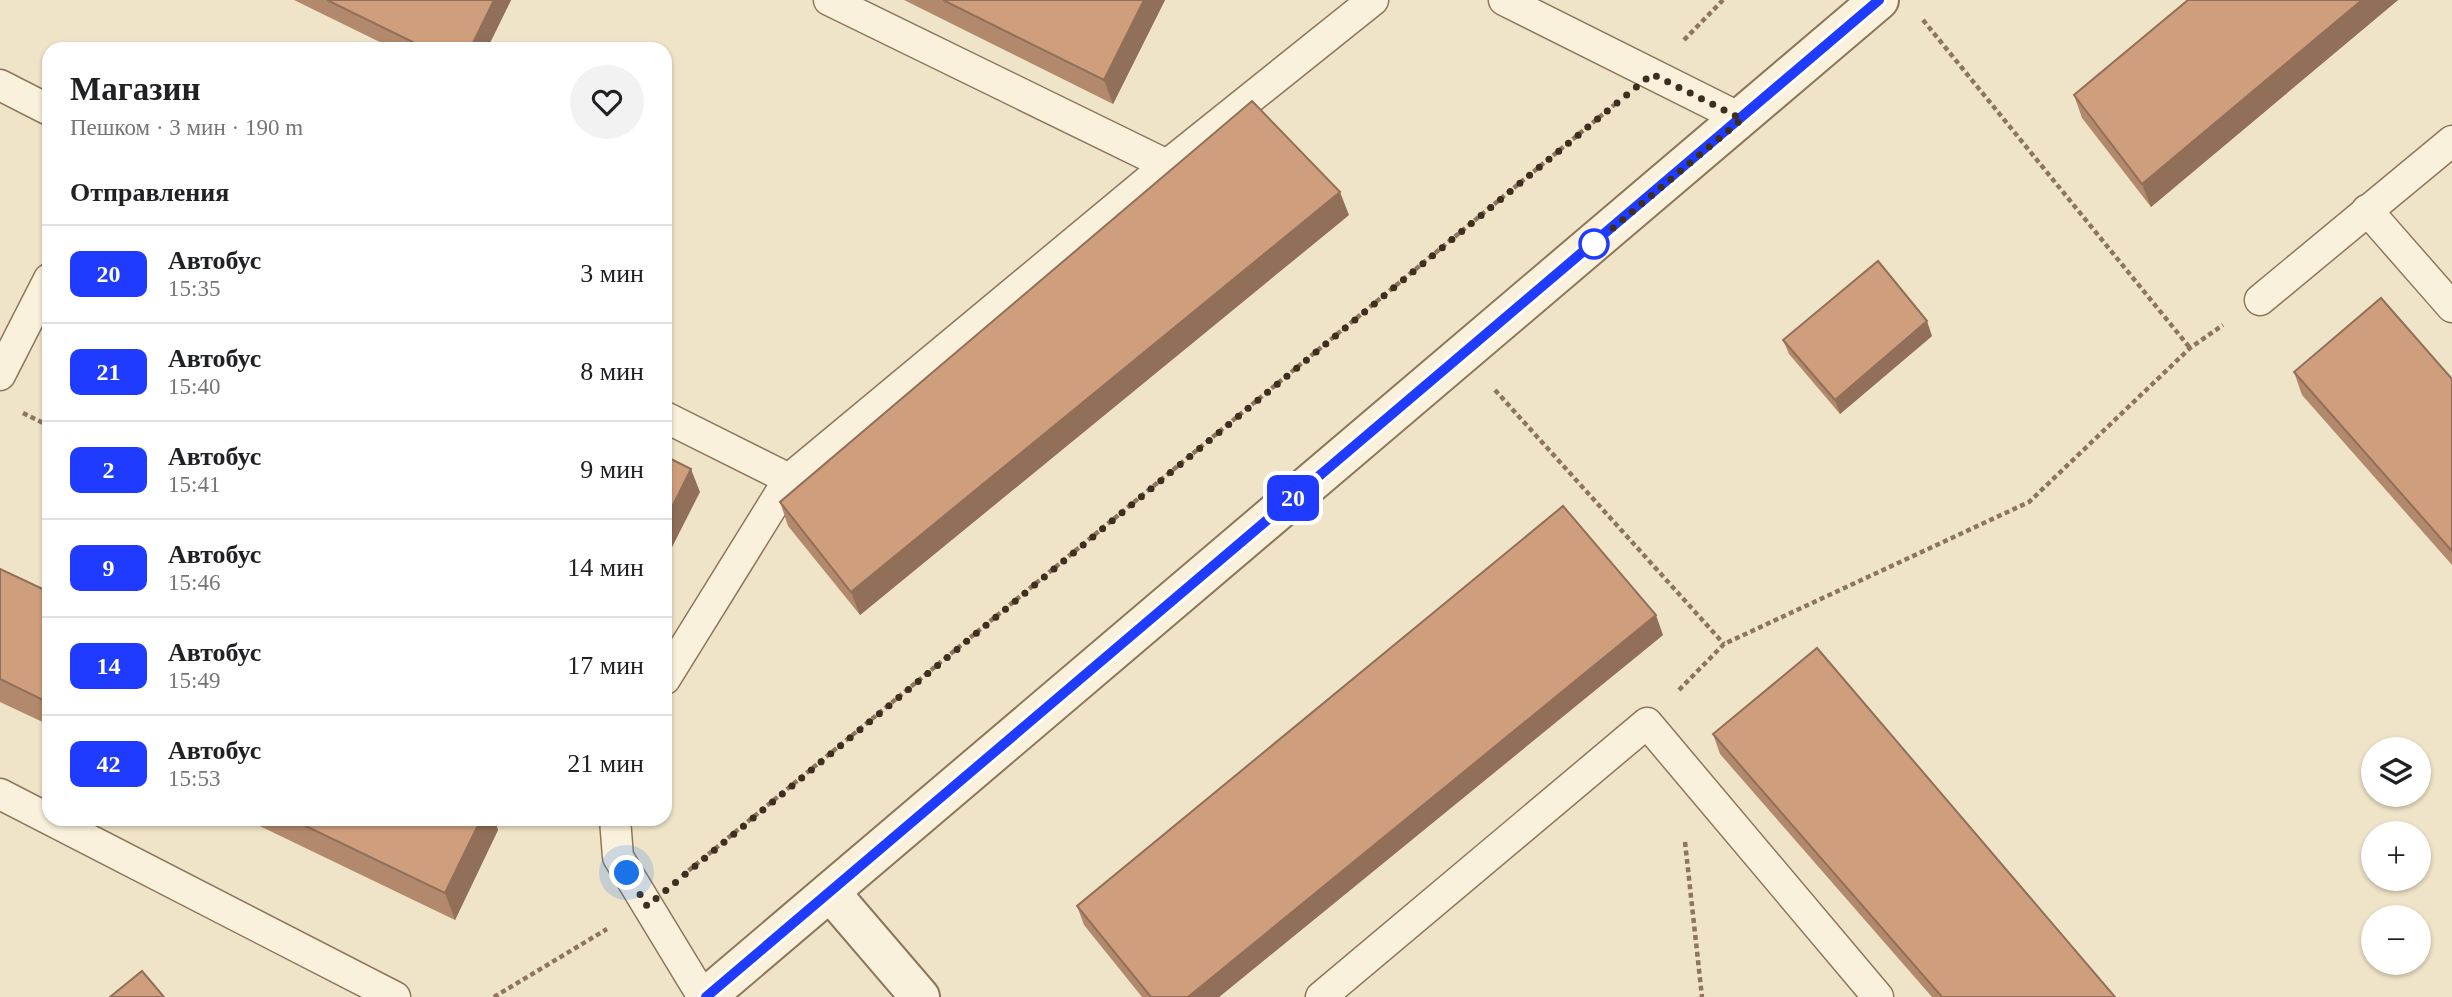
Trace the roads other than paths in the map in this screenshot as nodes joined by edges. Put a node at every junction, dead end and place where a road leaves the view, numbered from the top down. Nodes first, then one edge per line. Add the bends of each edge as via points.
1 (829, 0) edge
2 (1373, 0) edge
3 (1504, 0) edge
4 (1879, 0) edge
5 (0, 85) edge
6 (42, 106) edge
7 (1742, 119) junction
8 (2452, 141) edge
9 (1167, 165) junction
10 (2367, 210) junction
11 (42, 293) edge
12 (2260, 300) road end
13 (2452, 307) edge
14 (0, 375) edge
15 (672, 420) edge
16 (789, 479) junction
17 (672, 668) edge
18 (0, 794) edge
19 (42, 816) edge
20 (62, 826) edge
21 (616, 826) edge
22 (830, 892) junction
23 (396, 997) edge
24 (705, 997) edge
25 (920, 997) edge
26 (1321, 997) edge
27 (1878, 997) edge

1 - 9 lane
2 - 9 lane
3 - 7 lane
4 - 7 street
5 - 6 lane
7 - 22 street
8 - 10 lane
9 - 16 lane
10 - 12 lane
10 - 13 lane
11 - 14 lane
15 - 16 lane
16 - 17 lane
18 - 19 lane
20 - 23 lane
21 - 24 lane via 618,857
22 - 24 street
22 - 25 street
26 - 27 lane via 1647,723

